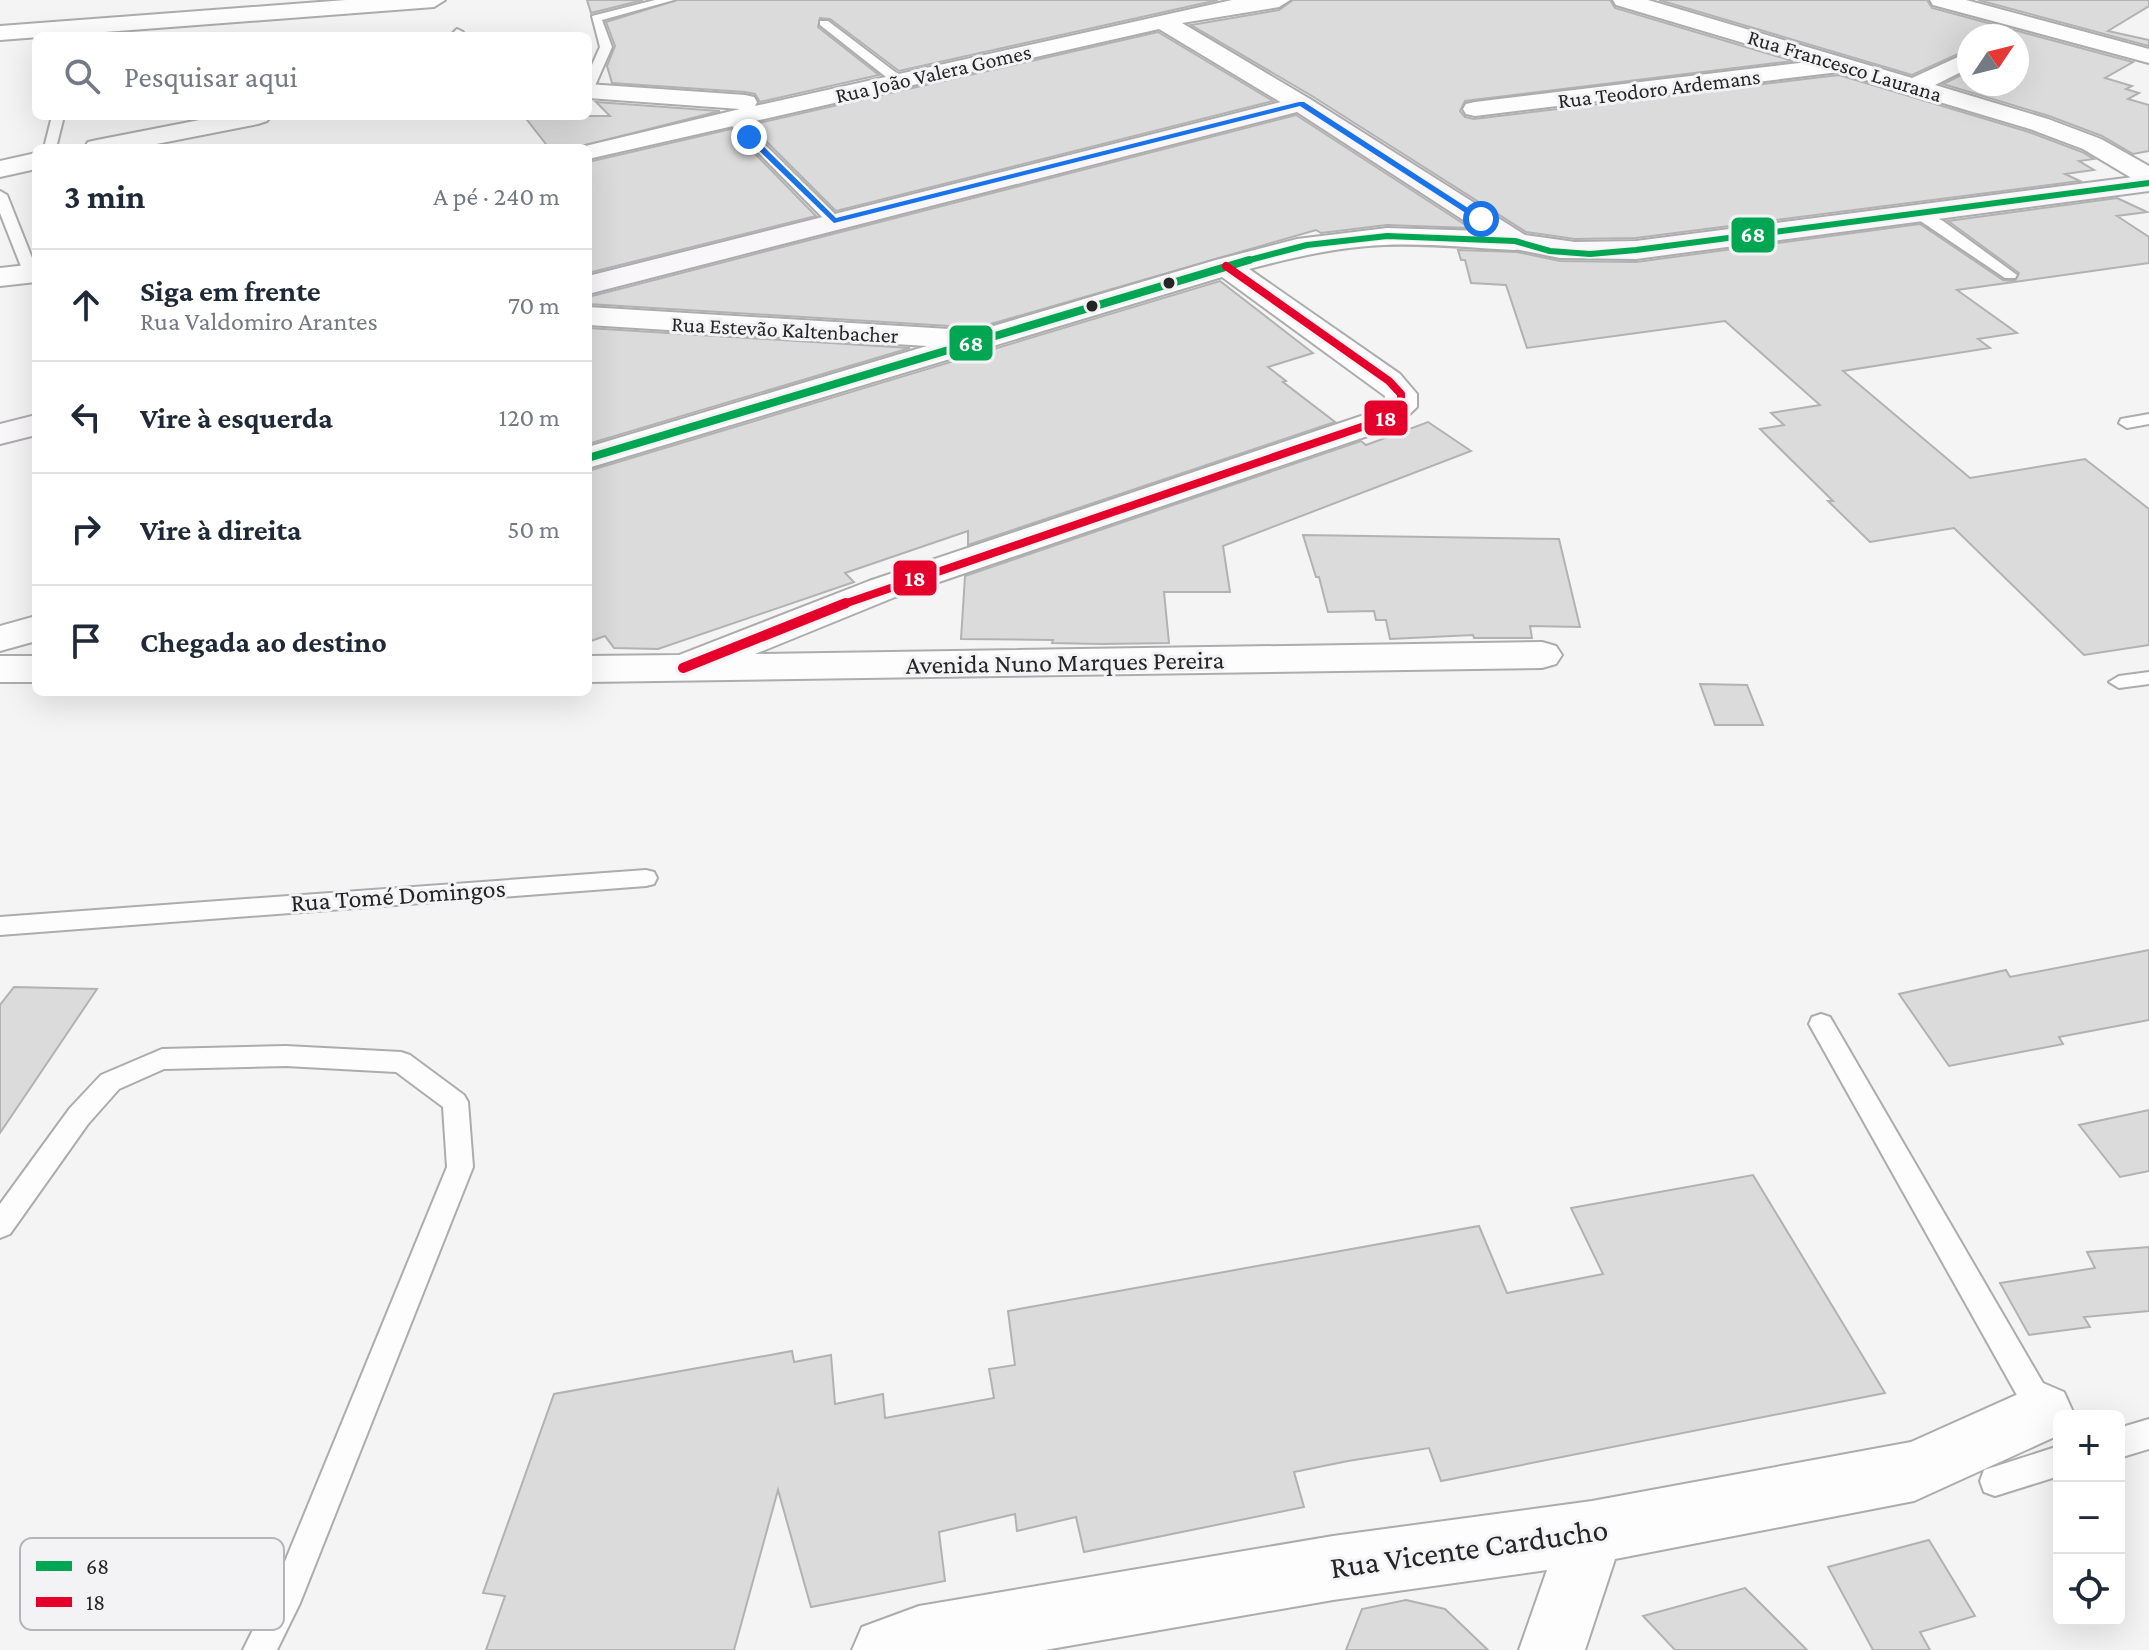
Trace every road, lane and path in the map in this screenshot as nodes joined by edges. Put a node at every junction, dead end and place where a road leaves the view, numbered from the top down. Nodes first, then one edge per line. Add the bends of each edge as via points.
1 (434, 0) edge
2 (668, 0) edge
3 (1279, 0) edge
4 (1624, 0) edge
5 (1941, 0) edge
6 (1164, 22) junction
7 (824, 23) dead end
8 (2029, 24) joint
9 (0, 33) edge
10 (2149, 56) edge
11 (1844, 65) junction
12 (1957, 65) edge
13 (592, 80) edge
14 (899, 81) junction
15 (1915, 86) junction
16 (592, 89) edge
17 (1301, 104) junction
18 (789, 105) junction
19 (1475, 109) dead end
20 (732, 119) junction
21 (57, 120) edge
22 (238, 120) edge
23 (51, 144) edge
24 (117, 144) edge
25 (592, 150) edge
26 (32, 162) edge
27 (0, 169) edge
28 (2146, 184) edge
29 (0, 195) edge
30 (1915, 211) junction
31 (834, 221) junction
32 (1515, 241) junction
33 (1226, 266) junction
34 (32, 272) edge
35 (32, 274) edge
36 (2010, 275) dead end
37 (0, 277) edge
38 (592, 284) edge
39 (592, 316) edge
40 (982, 340) junction
41 (2149, 419) edge
42 (2127, 423) dead end
43 (32, 426) edge
44 (0, 434) edge
45 (592, 457) edge
46 (32, 629) edge
47 (0, 639) edge
48 (1542, 655) dead end
49 (683, 668) junction
50 (0, 669) edge
51 (32, 669) edge
52 (592, 669) edge
53 (2149, 678) edge
54 (2119, 682) dead end
55 (646, 878) dead end
56 (0, 926) edge
57 (1821, 1024) dead end
58 (0, 1226) edge
59 (2149, 1434) edge
60 (2051, 1437) edge
61 (2125, 1441) edge
62 (1995, 1481) dead end
63 (1592, 1532) junction
64 (284, 1602) edge
65 (269, 1630) edge
66 (259, 1650) edge
67 (885, 1650) edge
68 (1552, 1650) edge

1 - 9 street
2 - 13 lane via 596,18 606,47
3 - 6 street, Rua João Valera Gomes
4 - 11 street, Rua Francesco Laurana
5 - 8 street
6 - 14 street, Rua João Valera Gomes
6 - 17 street
7 - 14 lane
8 - 10 street
11 - 15 street, Rua Francesco Laurana
11 - 19 street, Rua Teodoro Ardemans
12 - 15 street
14 - 18 street, Rua João Valera Gomes
15 - 28 street, Rua Francesco Laurana via 2065,132 2092,144
16 - 18 street
17 - 31 street
17 - 32 street
18 - 20 street, Rua João Valera Gomes
20 - 25 street, Rua João Valera Gomes
20 - 31 lane
21 - 23 lane
22 - 24 street
26 - 27 street
28 - 30 street
29 - 34 lane
30 - 32 street via 1590,254
30 - 36 lane
31 - 38 street
32 - 33 street via 1357,238
33 - 40 street
33 - 49 street via 1389,381 1401,394 1401,407 1385,419 882,589
35 - 37 street
39 - 40 street, Rua Estevão Kaltenbacher
40 - 45 street
41 - 42 lane
43 - 44 street
46 - 47 street
48 - 49 street, Avenida Nuno Marques Pereira
49 - 52 street, Avenida Nuno Marques Pereira
50 - 51 street
53 - 54 lane
55 - 56 lane, Rua Tomé Domingos
57 - 60 lane
58 - 64 lane via 110,1082 162,1059 286,1056 401,1062 455,1102 460,1167
59 - 61 lane
60 - 62 lane
60 - 63 street, Rua Vicente Carducho via 1914,1471
63 - 67 street, Rua Vicente Carducho via 1333,1568 934,1636
63 - 68 street
65 - 66 lane

